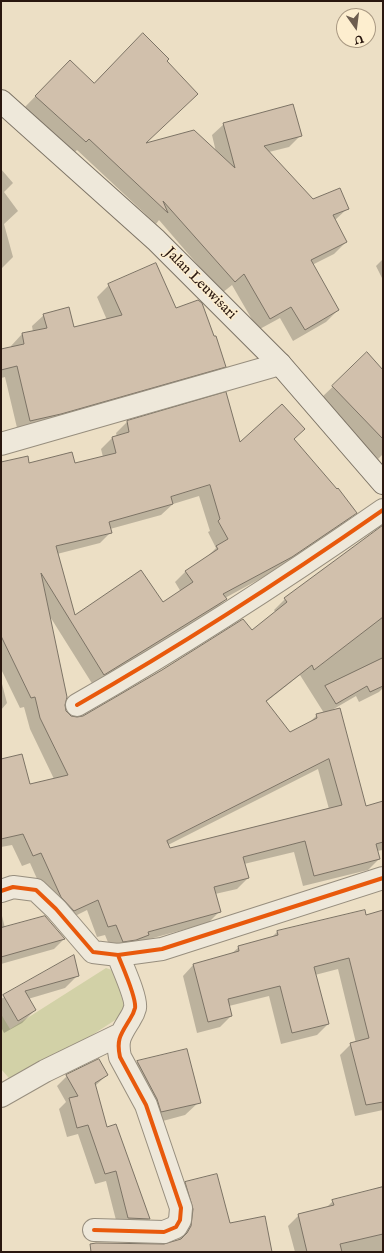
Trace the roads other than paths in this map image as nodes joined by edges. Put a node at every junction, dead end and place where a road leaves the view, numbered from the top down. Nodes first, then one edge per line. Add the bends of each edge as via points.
1 (1, 101) edge
2 (280, 364) junction
3 (1, 444) edge
4 (383, 483) edge
5 (383, 510) edge
6 (77, 705) dead end
7 (383, 878) edge
8 (1, 891) edge
9 (118, 955) junction
10 (121, 1034) junction
11 (1, 1096) edge
12 (94, 1230) dead end

1 - 2 street, Jalan Leuwisari via 156,240
2 - 3 street
2 - 4 street, Jalan Leuwisari
5 - 6 street via 165,653
7 - 9 street via 162,949
8 - 9 street via 13,887 36,890 93,952
9 - 10 street via 134,998 135,1008
10 - 11 street via 45,1071
10 - 12 street via 118,1041 120,1057 146,1105 181,1208 180,1220 176,1227 164,1232

